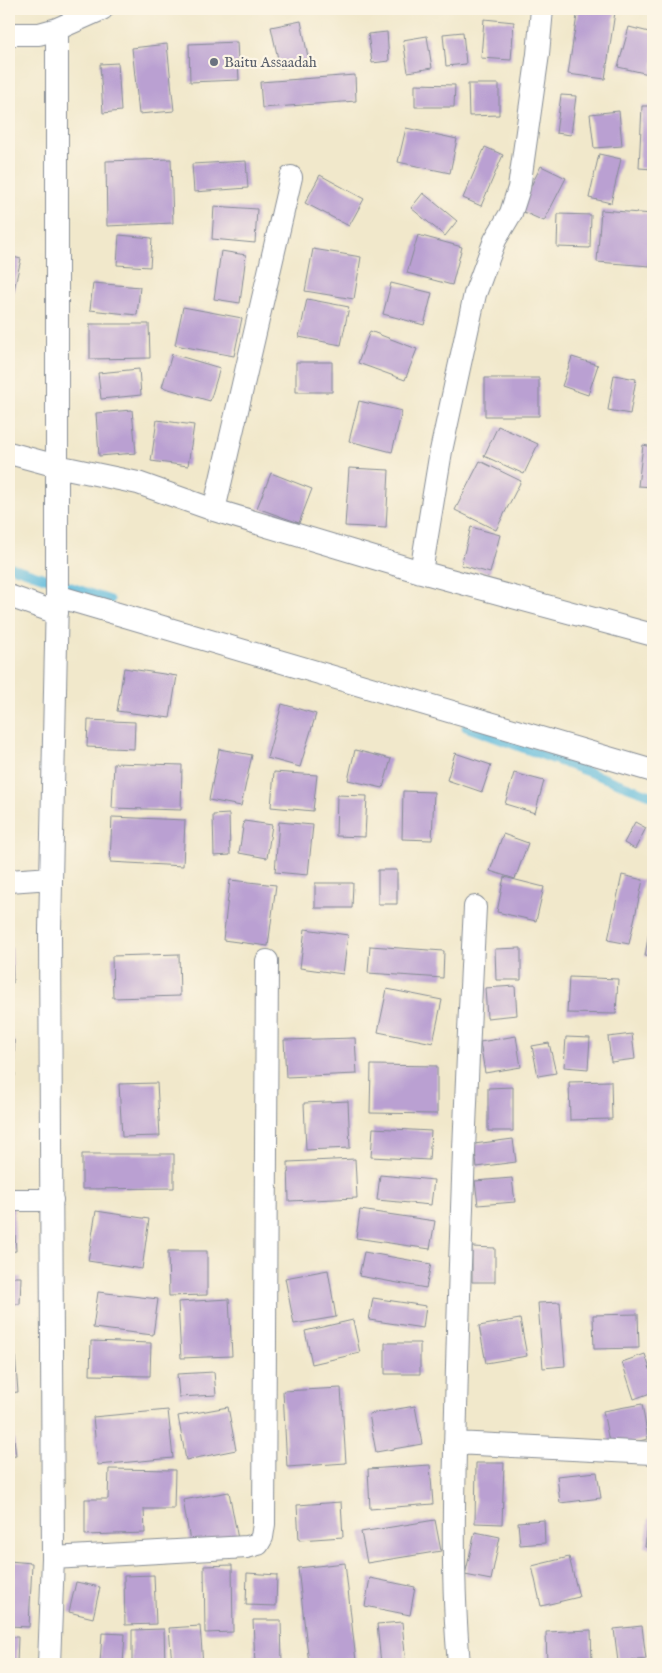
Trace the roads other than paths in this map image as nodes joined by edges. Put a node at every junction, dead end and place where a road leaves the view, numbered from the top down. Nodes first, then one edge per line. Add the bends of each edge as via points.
1 (102, 9) edge
2 (542, 9) edge
3 (57, 29) junction
4 (9, 34) edge
5 (291, 176) dead end
6 (9, 453) edge
7 (57, 476) junction
8 (214, 510) junction
9 (420, 572) junction
10 (9, 596) edge
11 (57, 598) junction
12 (653, 635) edge
13 (653, 771) edge
14 (52, 878) junction
15 (9, 881) edge
16 (475, 907) dead end
17 (267, 961) dead end
18 (9, 1200) edge
19 (52, 1200) junction
20 (455, 1443) junction
21 (653, 1453) edge
22 (53, 1558) junction
23 (49, 1664) edge
24 (459, 1664) edge

1 - 3 street
2 - 9 street via 519,188 475,294 441,451
3 - 4 street via 39,34
3 - 7 street
5 - 8 street
6 - 7 street
7 - 8 street via 138,483
7 - 11 street
8 - 9 street
9 - 12 street
10 - 11 street
11 - 13 street
11 - 14 street
14 - 15 street
14 - 19 street
16 - 20 street via 464,1126
17 - 22 street via 262,1537 258,1544 247,1547
18 - 19 street
19 - 22 street
20 - 21 street
20 - 24 street via 453,1605
22 - 23 street

